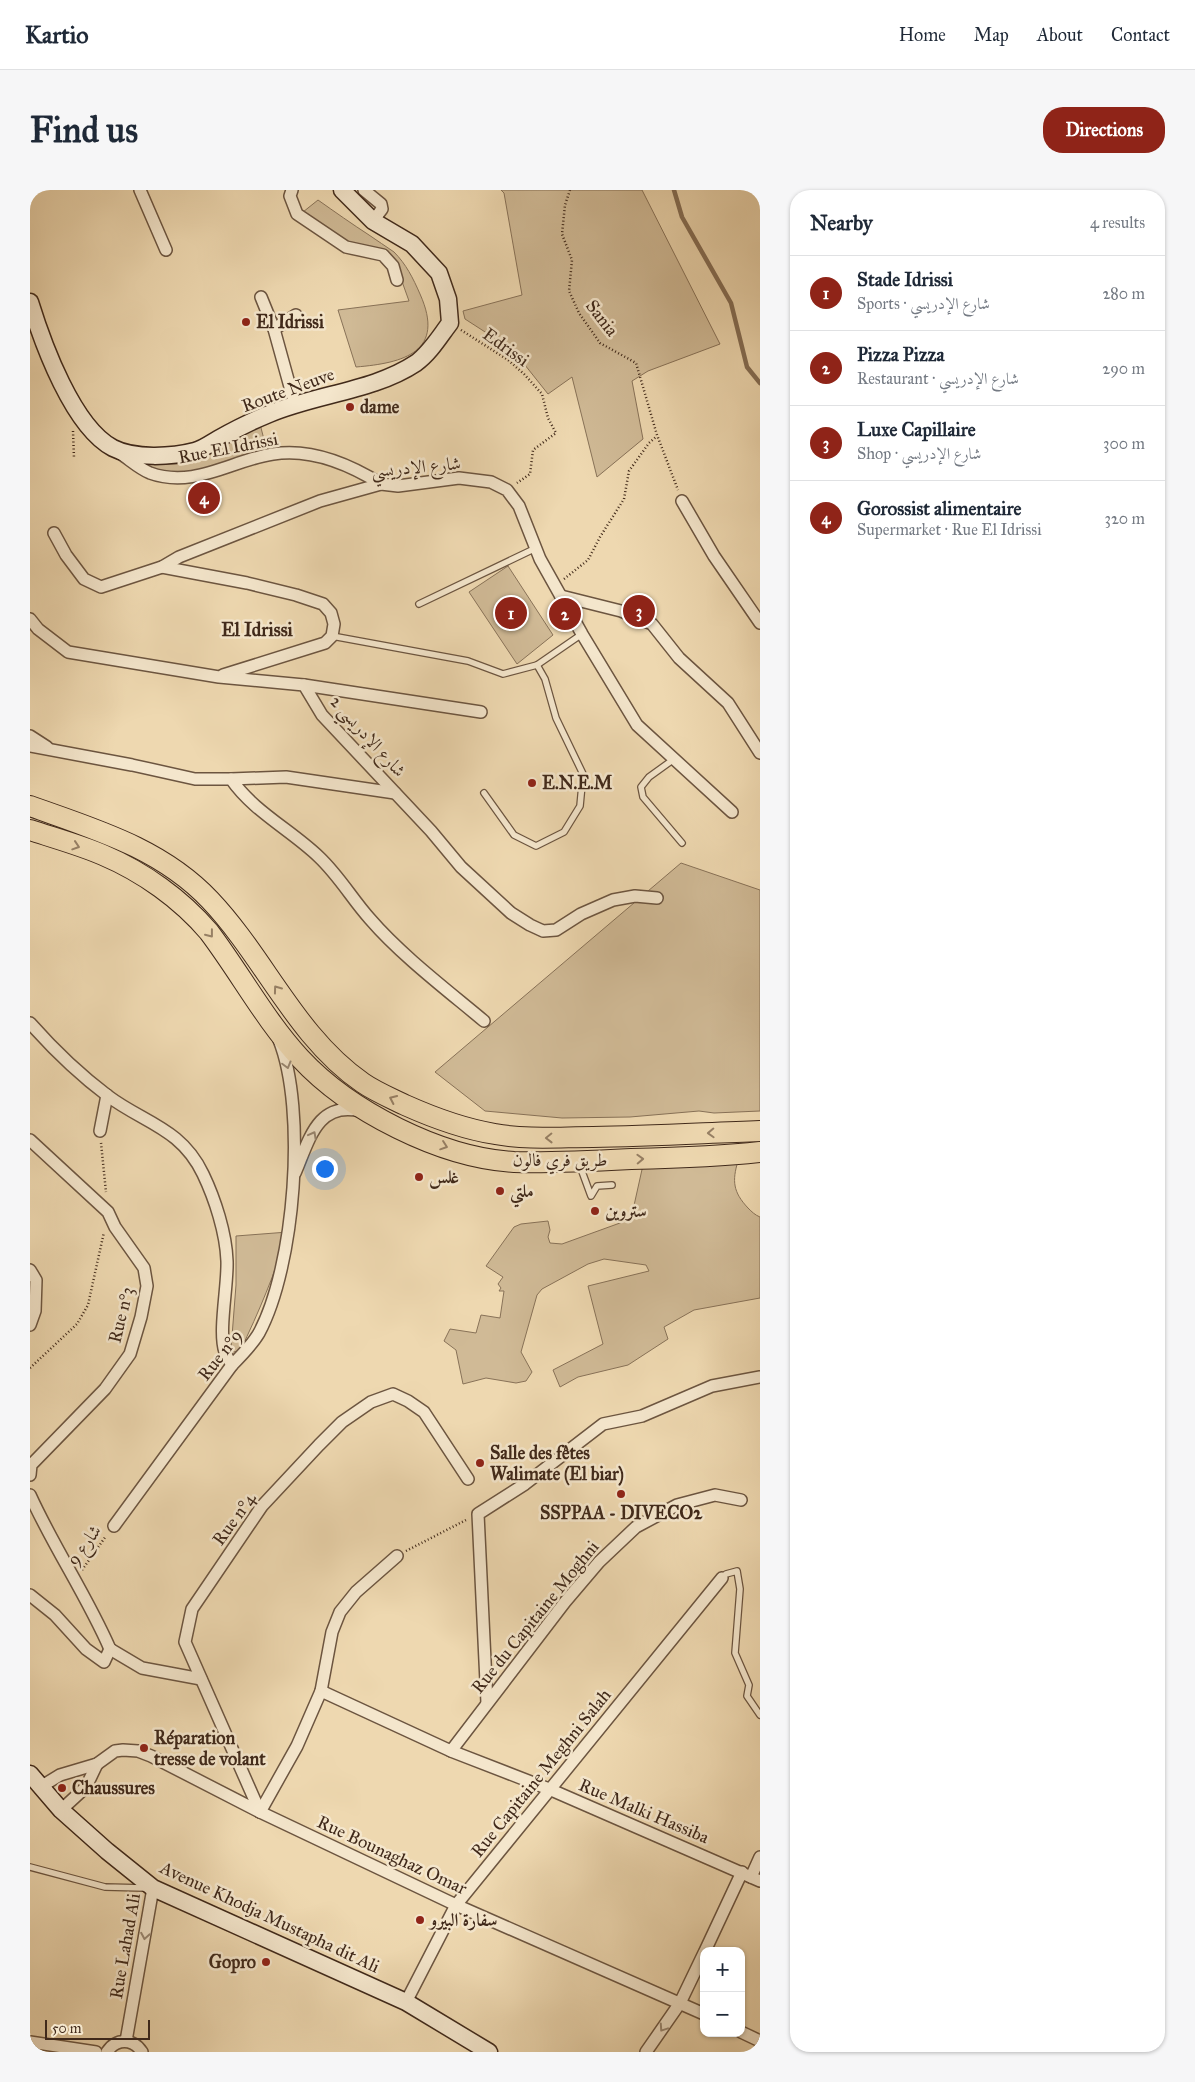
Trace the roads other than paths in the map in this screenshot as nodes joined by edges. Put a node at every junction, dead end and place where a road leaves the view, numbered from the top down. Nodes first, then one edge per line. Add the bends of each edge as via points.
1 (140, 190) edge
2 (292, 190) edge
3 (342, 190) edge
4 (364, 190) edge
5 (373, 221) junction
6 (166, 250) dead end
7 (397, 280) dead end
8 (261, 297) dead end
9 (30, 302) edge
10 (296, 315) dead end
11 (274, 329) junction
12 (295, 405) junction
13 (113, 448) junction
14 (381, 484) junction
15 (682, 501) road end
16 (54, 533) dead end
17 (536, 548) junction
18 (162, 567) junction
19 (558, 591) junction
20 (419, 604) dead end
21 (30, 619) edge
22 (760, 624) edge
23 (582, 634) junction
24 (332, 636) junction
25 (537, 664) junction
26 (219, 676) junction
27 (304, 685) junction
28 (481, 712) dead end
29 (30, 736) edge
30 (30, 746) edge
31 (51, 749) junction
32 (760, 753) edge
33 (674, 759) junction
34 (230, 779) junction
35 (395, 793) junction
36 (484, 793) dead end
37 (30, 806) edge
38 (732, 812) dead end
39 (30, 830) edge
40 (682, 843) dead end
41 (657, 898) dead end
42 (270, 1019) junction
43 (484, 1021) dead end
44 (31, 1026) edge
45 (107, 1095) junction
46 (368, 1113) junction
47 (100, 1131) road end
48 (760, 1131) edge
49 (30, 1140) edge
50 (760, 1152) edge
51 (578, 1161) junction
52 (292, 1179) junction
53 (612, 1185) dead end
54 (30, 1270) edge
55 (30, 1325) edge
56 (232, 1365) junction
57 (760, 1377) edge
58 (30, 1475) edge
59 (468, 1479) dead end
60 (30, 1495) edge
61 (741, 1500) dead end
62 (114, 1526) road end
63 (397, 1556) road end
64 (722, 1578) joint
65 (30, 1595) edge
66 (110, 1649) junction
67 (201, 1679) junction
68 (321, 1691) junction
69 (486, 1704) junction
70 (760, 1715) edge
71 (451, 1752) junction
72 (97, 1764) junction
73 (30, 1774) edge
74 (42, 1786) junction
75 (549, 1789) junction
76 (61, 1810) junction
77 (260, 1812) junction
78 (760, 1857) edge
79 (30, 1867) edge
80 (751, 1877) edge
81 (153, 1888) junction
82 (456, 1905) junction
83 (707, 1947) edge
84 (700, 1960) edge
85 (406, 2002) junction
86 (680, 2003) junction
87 (700, 2012) edge
88 (745, 2034) edge
89 (126, 2041) junction
90 (760, 2041) edge
91 (30, 2042) edge
92 (96, 2052) edge
93 (107, 2052) edge
94 (142, 2052) edge
95 (490, 2052) edge
96 (646, 2052) edge

1 - 6 street
2 - 7 street via 290,196 297,214 346,247 384,256 393,266
3 - 5 main road
4 - 5 street via 381,204 382,210
5 - 12 main road, Route Neuve via 412,244 440,274 448,300 450,323 434,346 417,362 392,376
8 - 11 street
9 - 13 main road, Route Neuve via 72,404 80,418
10 - 11 street
11 - 12 street
12 - 13 main road, Route Neuve via 270,413 196,451 145,457
13 - 14 street, Rue El Idrissi via 149,472 170,477 194,476 273,454 310,454 360,471
14 - 17 street, شارع الإدريسي via 398,486 459,478 491,482 507,490 519,506
14 - 18 street, شارع الإدريسي via 320,501 179,557
15 - 22 street
16 - 18 street, شارع الإدريسي via 84,579 101,587
17 - 19 street
17 - 20 lane
18 - 24 street, شارع الإدريسي via 247,583 324,604 333,618
19 - 23 street
19 - 32 street via 652,624 679,658 728,703
21 - 26 street via 68,652
23 - 25 lane
23 - 33 street via 637,725
24 - 25 lane via 468,661 503,674
24 - 26 street via 322,644
25 - 36 lane via 545,679 556,718 583,774 580,806 564,832 536,846 514,835
26 - 27 street
27 - 28 street
27 - 35 street, شارع الإدريسي 2 via 322,715
29 - 31 street
30 - 31 street
31 - 34 street via 195,779
33 - 38 street
33 - 40 lane via 641,787 643,797
34 - 35 street via 286,777
34 - 43 street via 242,794 319,856 377,926
35 - 41 street, شارع الإدريسي 2 via 461,867 511,913 543,931 556,930 581,914 613,900 635,896
48 -> 37 highway via 515,1137 467,1128 422,1112 366,1085 332,1058 229,923 193,884 134,845
39 -> 42 highway, طريق فري فالون via 116,861 181,903 213,938
42 - 46 highway, طريق فري فالون via 314,1072
42 -> 52 street, Rue n°9 via 290,1077
44 - 45 street
45 - 47 street
45 - 56 street via 172,1134 192,1155 202,1174 222,1229 227,1260 222,1340
46 -> 51 highway, طريق فري فالون via 445,1147 476,1156 512,1162
52 -> 46 street via 311,1138 327,1114 341,1109
49 - 58 street, Rue n°3 via 108,1212 144,1268 148,1286 130,1354 105,1389 31,1465
51 -> 50 highway, طريق فري فالون
51 - 53 lane via 591,1196 597,1186
52 - 56 street, Rue n°9 via 287,1251 277,1286 259,1333
54 - 55 street via 36,1280 35,1311
56 - 62 street, Rue n°9
57 - 69 street via 712,1386 642,1416 603,1424 526,1484 478,1514
59 - 67 street, Rue n°4 via 424,1412 393,1394 371,1402 342,1422 262,1506 192,1609 185,1642
60 - 66 street
61 - 69 street, Rue du Capitaine Moghni via 715,1495 677,1505 636,1527 599,1562
63 - 68 street via 356,1592 340,1612 332,1632
64 - 70 lane via 738,1572 740,1589 735,1653 749,1685 747,1696
64 - 75 street, Rue Capitaine Meghni Salah
65 - 66 street via 104,1662
66 - 67 street via 142,1668
67 - 77 street, Rue n°4
68 - 71 street, Rue Malki Hassiba
68 - 77 street via 297,1746
69 - 71 street, Rue du Capitaine Moghni
71 - 75 street, Rue Malki Hassiba
72 - 74 street via 60,1775
72 - 76 street via 86,1787
72 - 77 street, Rue Bounaghaz Omar via 114,1751 138,1751
73 - 74 main road, Avenue Khodja Mustapha dit Ali
74 - 76 main road, Avenue Khodja Mustapha dit Ali
75 - 80 street, Rue Malki Hassiba
75 - 82 street, Rue Capitaine Meghni Salah
76 - 81 main road, Avenue Khodja Mustapha dit Ali
77 - 82 street, Rue Bounaghaz Omar
78 - 80 street
79 - 81 lane via 104,1887
80 - 83 street
81 - 85 main road, Avenue Khodja Mustapha dit Ali
81 -> 89 street, Rue Lahad Ali
82 - 85 street, Rue Capitaine Meghni Salah
82 - 86 street, Rue Bounaghaz Omar
84 - 86 street
85 - 95 main road, Avenue Khodja Mustapha dit Ali
86 - 87 street, Rue Bounaghaz Omar
86 -> 96 street
88 - 90 street
89 - 93 street via 114,2044
89 - 94 street via 137,2045
91 - 92 street

